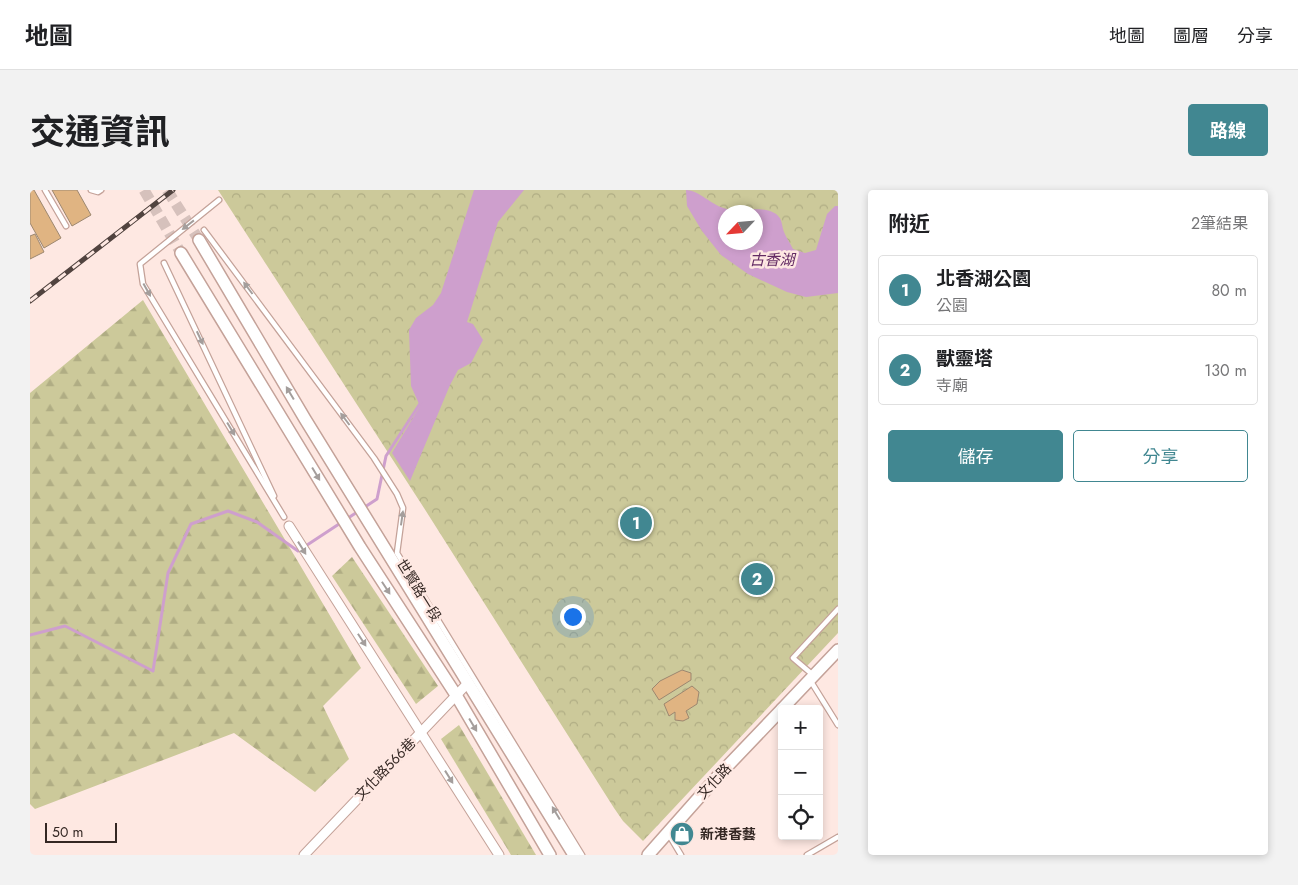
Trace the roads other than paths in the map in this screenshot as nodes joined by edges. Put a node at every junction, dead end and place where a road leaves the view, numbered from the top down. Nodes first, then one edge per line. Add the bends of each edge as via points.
1 (45, 190) edge
2 (91, 190) edge
3 (101, 190) edge
4 (220, 200) dead end
5 (66, 226) dead end
6 (201, 235) joint
7 (181, 253) tunnel mouth
8 (164, 262) dead end
9 (284, 517) junction
10 (289, 526) joint
11 (838, 609) edge
12 (838, 650) edge
13 (812, 678) junction
14 (467, 684) junction
15 (456, 695) junction
16 (786, 705) edge
17 (778, 713) edge
18 (838, 726) edge
19 (421, 732) junction
20 (667, 832) junction
21 (838, 837) edge
22 (304, 855) edge
23 (499, 855) edge
24 (550, 855) edge
25 (574, 855) edge
26 (582, 855) edge
27 (648, 855) edge
28 (681, 855) edge
29 (807, 855) edge

1 - 5 lane
2 - 3 lane
4 -> 9 lane via 140,264 143,284
14 -> 6 street, 世賢路一段 via 342,480
26 -> 6 lane, 世賢路一段 via 397,553 403,508 397,494 374,458
7 -> 15 street, 世賢路一段 via 360,547
8 -> 9 lane
9 - 10 lane
10 -> 19 street
11 - 13 lane via 793,658
12 - 13 street, 文化路
13 - 16 street, 文化路
13 - 18 lane
14 - 15 street, 文化路566巷
14 - 25 street, 世賢路一段
15 - 19 street, 文化路566巷
15 -> 24 street, 世賢路一段
17 - 20 street, 文化路
19 - 22 street, 文化路566巷
19 -> 23 street
20 - 27 street, 文化路
20 - 28 lane
21 - 29 lane

